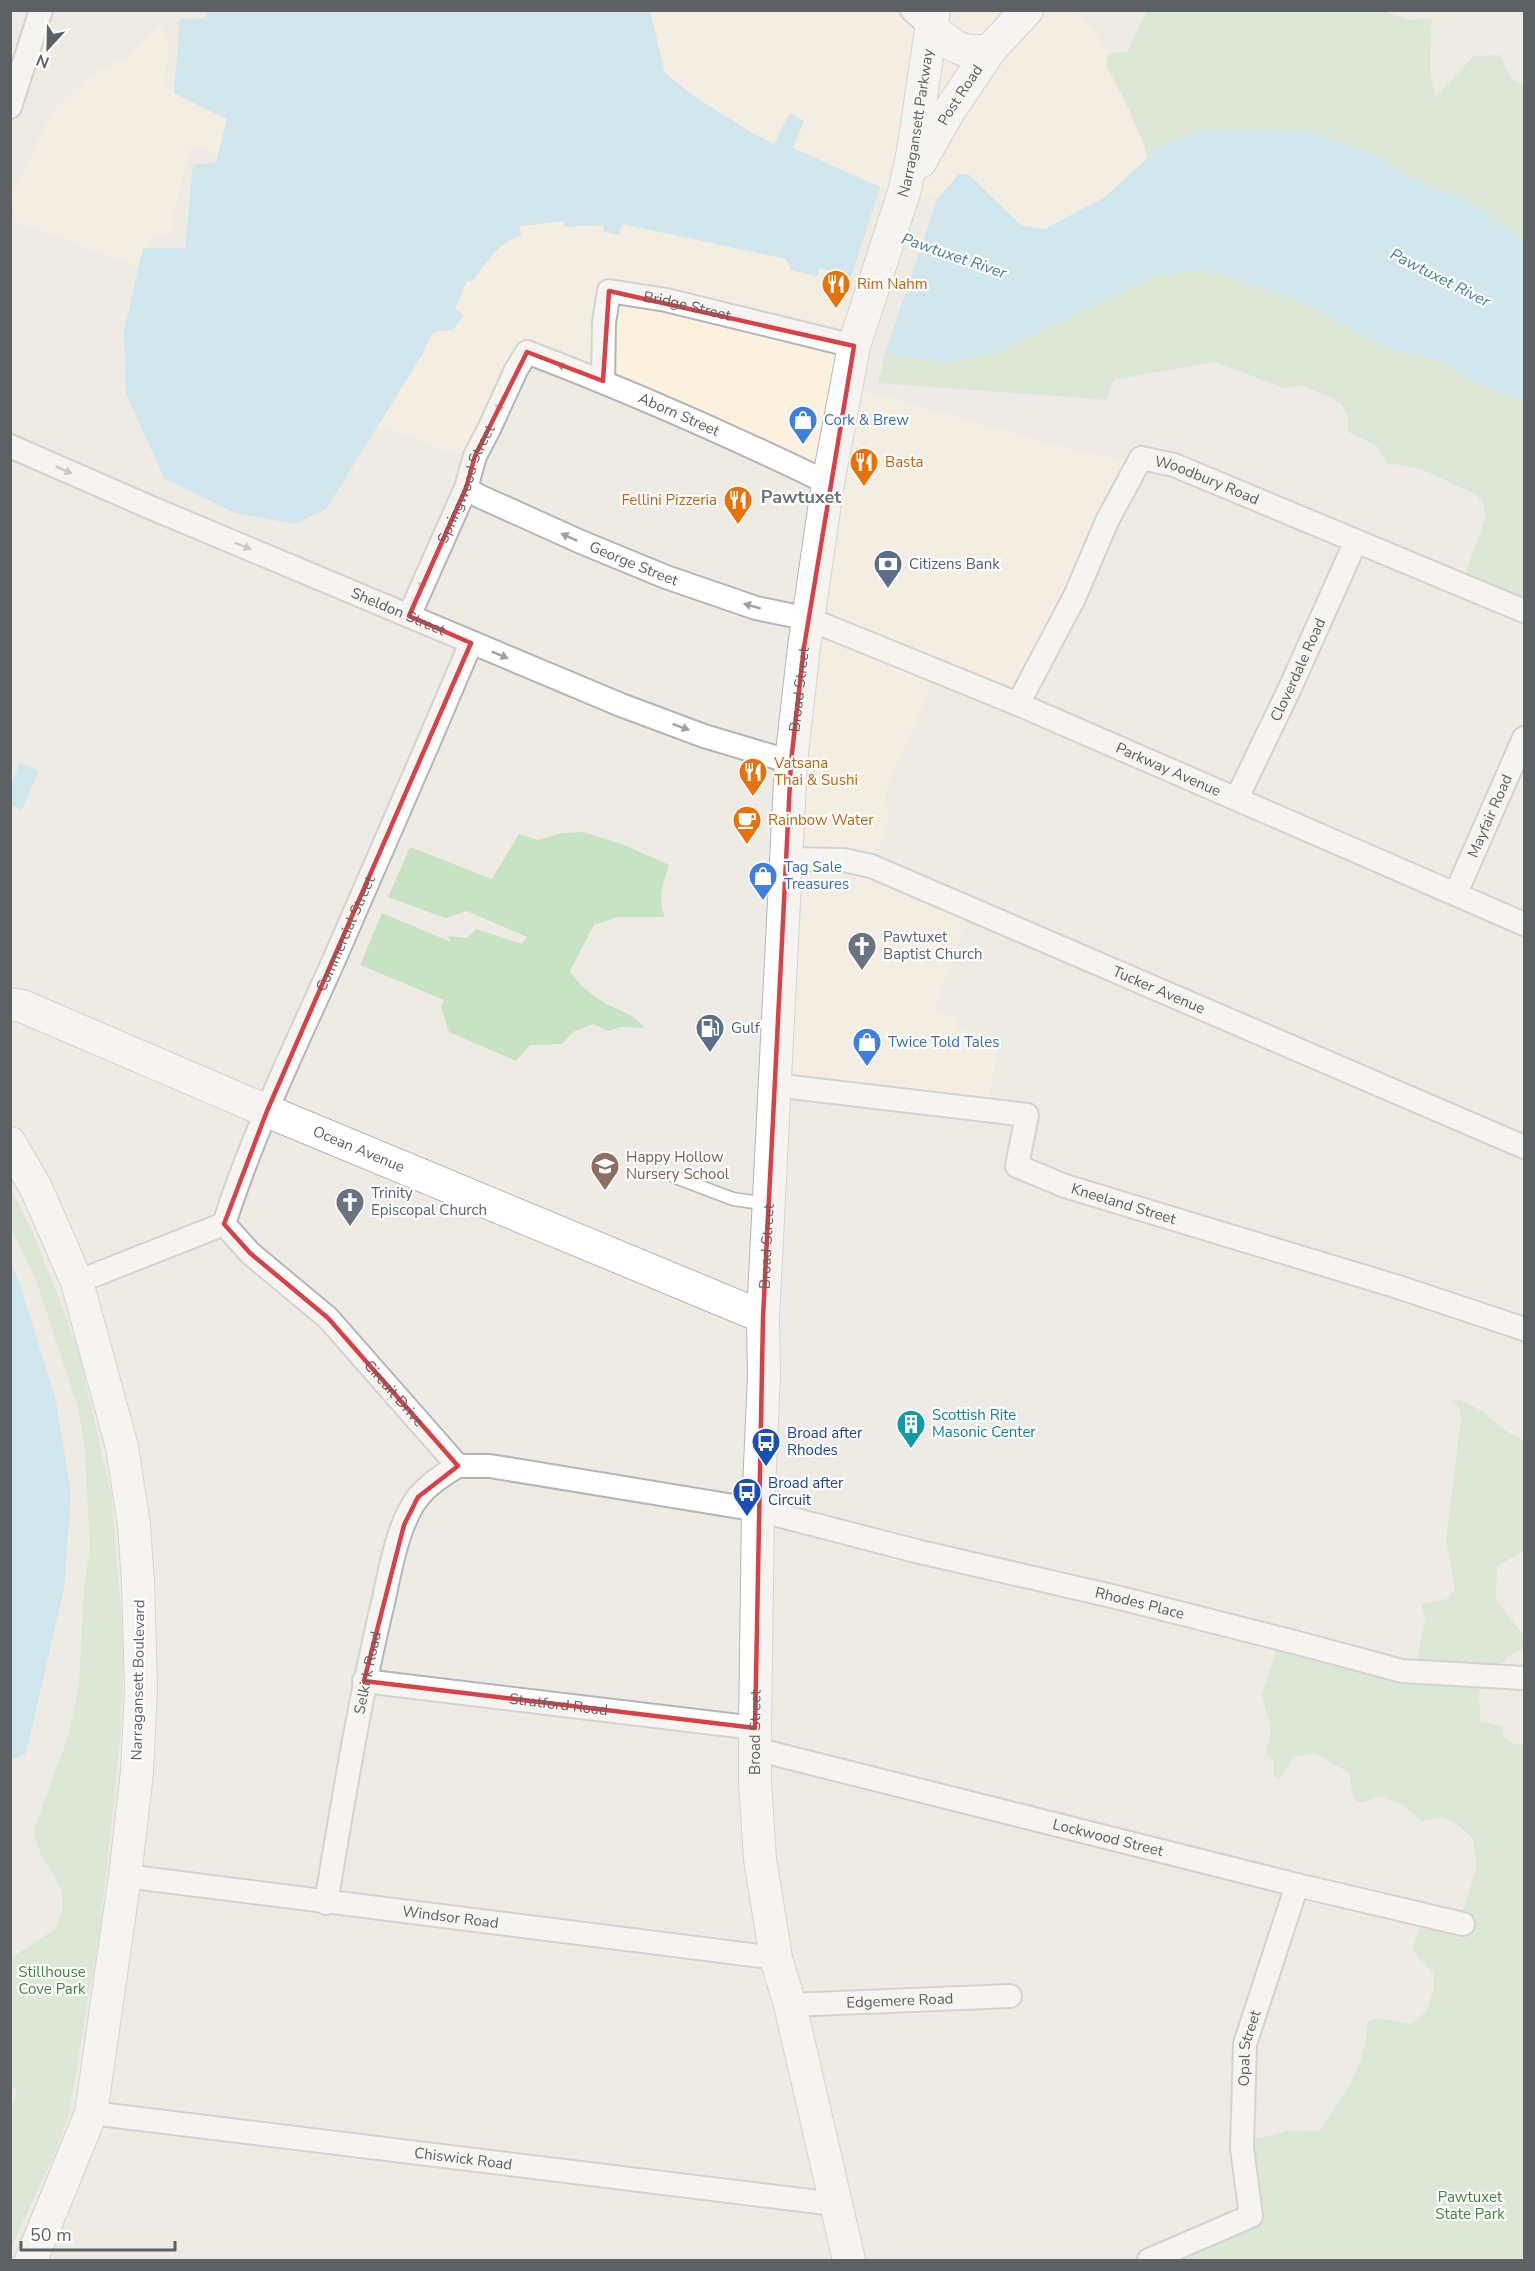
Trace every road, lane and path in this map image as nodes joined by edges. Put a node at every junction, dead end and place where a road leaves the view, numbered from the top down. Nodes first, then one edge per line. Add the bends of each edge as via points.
1 (41, 10) edge
2 (1027, 10) edge
3 (926, 16) edge
4 (990, 50) junction
5 (10, 107) edge
6 (904, 191) junction
7 (891, 234) joint
8 (854, 344) junction
9 (527, 352) joint
10 (603, 381) junction
11 (10, 446) edge
12 (828, 483) junction
13 (466, 488) junction
14 (1356, 541) junction
15 (1524, 611) edge
16 (409, 616) junction
17 (808, 619) junction
18 (471, 643) junction
19 (1018, 704) junction
20 (1524, 738) edge
21 (791, 762) junction
22 (1237, 798) junction
23 (786, 859) junction
24 (1456, 893) junction
25 (1524, 924) edge
26 (14, 1002) edge
27 (774, 1085) junction
28 (267, 1110) junction
29 (10, 1143) edge
30 (1524, 1147) edge
31 (675, 1177) dead end
32 (769, 1204) junction
33 (224, 1224) junction
34 (77, 1282) junction
35 (763, 1317) junction
36 (1524, 1329) edge
37 (458, 1466) junction
38 (758, 1510) junction
39 (1524, 1678) edge
40 (364, 1681) junction
41 (755, 1738) junction
42 (125, 1876) junction
43 (1297, 1885) junction
44 (326, 1903) junction
45 (1463, 1924) dead end
46 (776, 1958) junction
47 (1010, 1996) dead end
48 (790, 2005) junction
49 (91, 2113) junction
50 (835, 2204) junction
51 (32, 2260) edge
52 (849, 2260) edge
53 (1149, 2260) edge

1 - 5 street
2 - 4 main road, Post Road
3 - 4 main road via 952,46 966,52
3 - 6 main road, Narragansett Parkway via 914,151
4 - 6 main road, Post Road via 930,142
6 - 7 main road, Narragansett Parkway
7 - 8 main road, Broad Street
8 - 10 street, Bridge Street via 666,300 609,291
8 - 12 main road, Broad Street
10 -> 9 street, Aborn Street
9 -> 13 street, Springwood Street via 475,456
10 - 12 street, Aborn Street
11 -> 16 street, Sheldon Street
12 - 17 main road, Broad Street
13 -> 16 street, Springwood Street
17 -> 13 street, George Street via 756,608 666,577 570,538
14 - 15 street, Woodbury Road
14 - 19 street, Woodbury Road via 1174,465 1141,458
14 - 22 street, Cloverdale Road
16 - 18 street, Sheldon Street
17 - 19 street, Parkway Avenue
17 - 21 main road, Broad Street
18 -> 21 street, Sheldon Street via 628,708
18 - 28 street, Commercial Street
19 - 22 street, Parkway Avenue
20 - 24 street, Mayfair Road
21 - 23 main road, Broad Street
22 - 24 street, Parkway Avenue
23 - 27 main road, Broad Street
23 - 30 street, Tucker Avenue via 844,860 871,867
24 - 25 street, Parkway Avenue
26 - 28 main road, Ocean Avenue
27 - 32 main road, Broad Street
27 - 36 street, Kneeland Street via 1027,1115 1017,1166 1065,1186
28 - 33 street, Commercial Street
28 - 35 main road, Ocean Avenue
29 - 34 main road, Narragansett Boulevard via 36,1188
31 - 32 lane via 733,1199
32 - 35 main road, Broad Street
33 - 34 street
33 - 37 street, Circuit Drive via 250,1252 328,1318
34 - 42 main road, Narragansett Boulevard via 122,1447 134,1525 141,1689 137,1772
35 - 38 main road, Broad Street
37 - 38 street via 490,1466
37 - 40 street, Selkirk Road via 418,1497 404,1525
38 - 39 street, Rhodes Place via 1402,1671
38 - 41 main road, Broad Street
40 - 41 street, Stratford Road
40 - 44 street, Selkirk Road
41 - 43 street, Lockwood Street
41 - 46 main road, Broad Street via 760,1859
42 - 44 street, Windsor Road
42 - 49 main road, Narragansett Boulevard
43 - 45 street, Lockwood Street
43 - 53 street, Opal Street via 1245,2044 1242,2148 1251,2216
44 - 46 street, Windsor Road
46 - 48 main road, Broad Street
47 - 48 street, Edgemere Road
48 - 50 main road, Broad Street
49 - 50 street, Chiswick Road
49 - 51 main road, Narragansett Boulevard
50 - 52 main road, Broad Street

